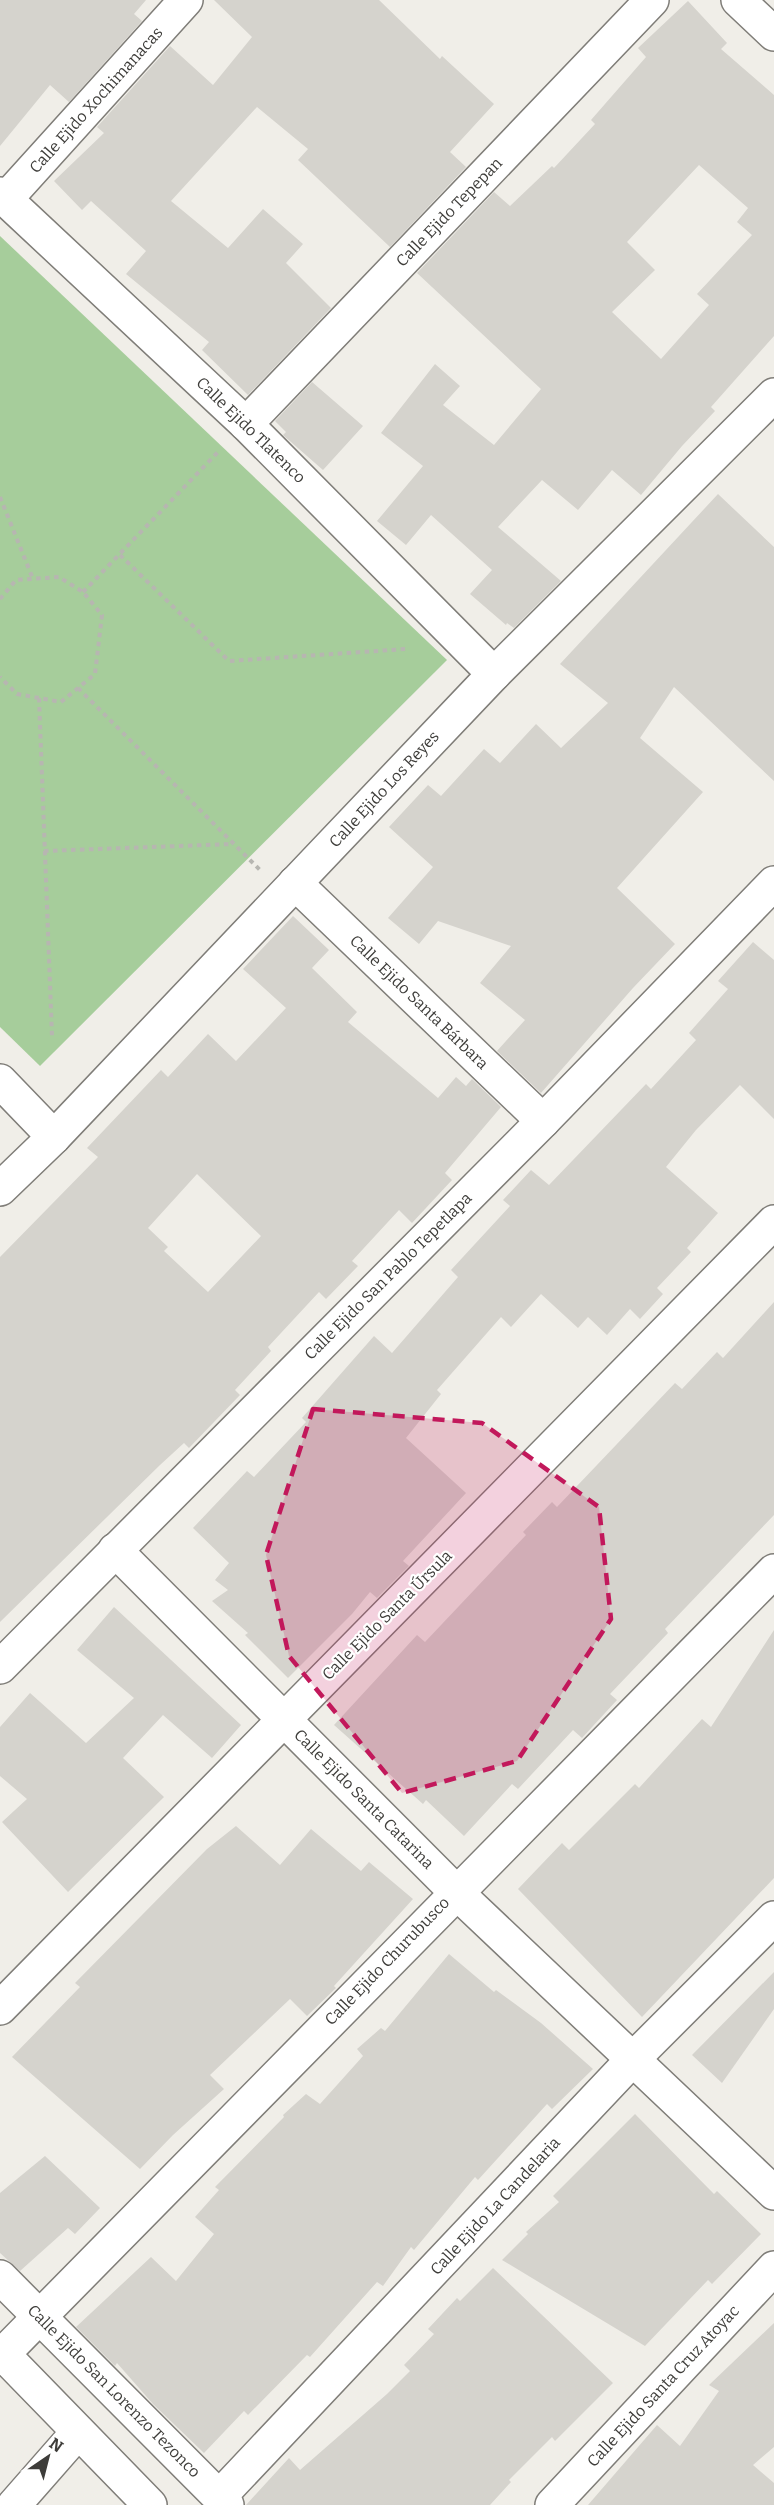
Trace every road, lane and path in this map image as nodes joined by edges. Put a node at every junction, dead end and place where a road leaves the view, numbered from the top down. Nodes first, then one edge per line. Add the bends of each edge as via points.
1 (186, 0) edge
2 (652, 0) edge
3 (738, 0) edge
4 (774, 34) edge
5 (3, 197) edge
6 (774, 395) edge
7 (246, 424) junction
8 (0, 497) edge
9 (120, 555) junction
10 (33, 579) junction
11 (83, 592) junction
12 (0, 599) edge
13 (406, 649) dead end
14 (494, 674) junction
15 (1, 680) edge
16 (78, 688) junction
17 (39, 698) junction
18 (233, 844) junction
19 (45, 851) junction
20 (290, 889) junction
21 (768, 902) edge
22 (52, 1036) dead end
23 (0, 1081) edge
24 (543, 1121) junction
25 (54, 1137) junction
26 (0, 1190) edge
27 (774, 1222) edge
28 (116, 1550) junction
29 (774, 1571) edge
30 (0, 1667) edge
31 (286, 1719) junction
32 (456, 1892) junction
33 (774, 1918) edge
34 (0, 2008) edge
35 (634, 2058) junction
36 (774, 2193) edge
37 (774, 2268) edge
38 (0, 2277) edge
39 (40, 2315) junction
40 (2, 2352) edge
41 (78, 2432) junction
42 (223, 2501) edge
43 (14, 2505) edge
44 (150, 2505) edge
45 (552, 2505) edge

1 - 5 street, Calle Ejido Xochimanacas
2 - 7 street, Calle Ejido Tepepan
3 - 4 street
5 - 7 street, Calle Ejido Tlatenco
6 - 14 street, Calle Ejido Los Reyes
7 - 9 path
7 - 14 street, Calle Ejido Tlatenco
8 - 10 path
9 - 11 path
9 - 13 path via 230,661
10 - 11 path via 59,577
10 - 12 path via 16,580
11 - 16 path via 102,615 95,674
14 - 20 street, Calle Ejido Los Reyes
15 - 17 path via 17,694
16 - 17 path via 61,702
16 - 18 path
17 - 19 path
18 - 19 path
18 - 20 path
19 - 22 path
20 - 24 street, Calle Ejido Santa Bárbara
20 - 25 street, Calle Ejido Los Reyes
21 - 24 street, Calle Ejido San Pablo Tepetlapa
23 - 25 street
24 - 28 street, Calle Ejido San Pablo Tepetlapa
25 - 26 street, Calle Ejido Los Reyes
27 - 31 street, Calle Ejido Santa Úrsula
28 - 30 street, Calle Ejido San Pablo Tepetlapa
28 - 31 street, Calle Ejido Santa Catarina
29 - 32 street, Calle Ejido Churubusco
31 - 32 street, Calle Ejido Santa Catarina
31 - 34 street, Calle Ejido Santa Úrsula
32 - 35 street, Calle Ejido Santa Catarina
32 - 39 street, Calle Ejido Churubusco
33 - 35 street, Calle Ejido La Candelaria
35 - 36 street, Calle Ejido Santa Catarina
35 - 42 street, Calle Ejido La Candelaria
37 - 45 street, Calle Ejido Santa Cruz Atoyac
38 - 39 street, Calle Ejido San Lorenzo Tezonco
39 - 40 street, Calle Ejido Churubusco
39 - 42 street, Calle Ejido San Lorenzo Tezonco
40 - 41 street
41 - 43 street
41 - 44 street

